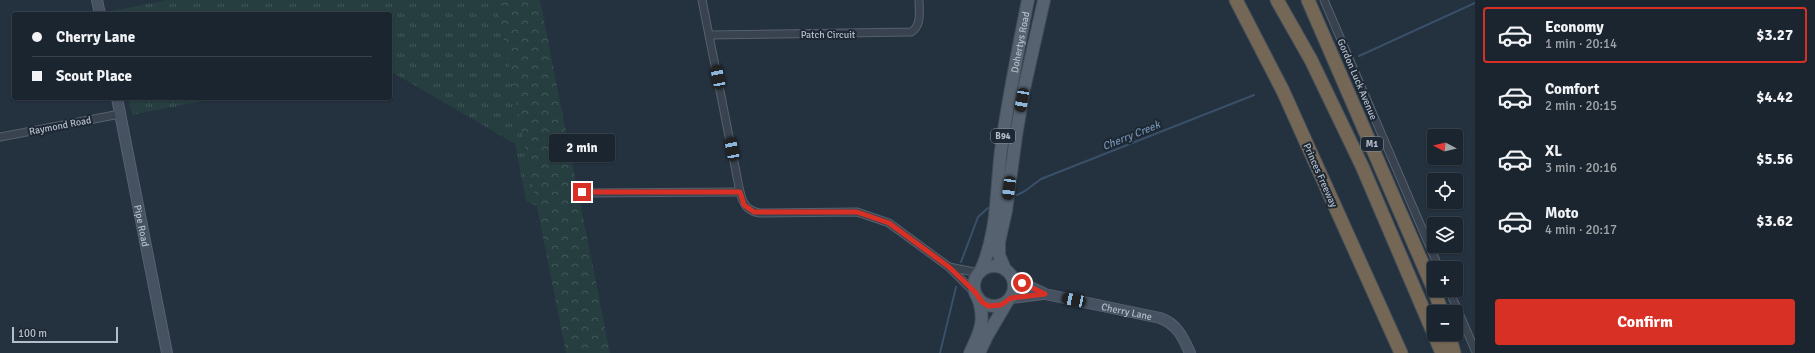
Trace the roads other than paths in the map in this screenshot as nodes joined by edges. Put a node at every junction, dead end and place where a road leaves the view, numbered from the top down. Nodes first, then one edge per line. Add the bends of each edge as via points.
1 (97, 0) edge
2 (702, 0) edge
3 (919, 0) edge
4 (1028, 0) edge
5 (1044, 0) edge
6 (1228, 0) edge
7 (1236, 0) edge
8 (1277, 0) edge
9 (1287, 0) edge
10 (1308, 0) edge
11 (1324, 0) edge
12 (100, 12) edge
13 (709, 35) junction
14 (1283, 91) junction
15 (117, 100) edge
16 (120, 114) junction
17 (0, 137) edge
18 (1362, 166) junction
19 (582, 192) dead end
20 (740, 192) junction
21 (1436, 261) edge
22 (949, 267) junction
23 (1007, 271) junction
24 (979, 273) junction
25 (1427, 274) edge
26 (1045, 294) junction
27 (976, 295) junction
28 (1452, 297) edge
29 (1009, 300) junction
30 (1451, 341) edge
31 (1475, 350) edge
32 (167, 353) edge
33 (970, 353) edge
34 (979, 353) edge
35 (1190, 353) edge
36 (1401, 353) edge
37 (1442, 353) edge
38 (1454, 353) edge

1 - 12 street
2 - 13 street
3 - 13 street, Patch Circuit via 919,25 912,32
4 - 24 main road, Dohertys Road / B94 via 1008,105 994,228
5 - 23 main road, Dohertys Road / B94 via 1024,89 999,242 999,255
6 - 14 highway
7 - 14 highway, Princes Freeway
8 - 18 highway, M1 via 1311,60
9 - 18 highway via 1307,39
10 - 25 highway, M1
11 - 21 street, Gordon Luck Avenue
13 - 20 street
14 - 36 highway, Princes Freeway
15 - 16 street, Pipe Road
16 - 17 street, Raymond Road
16 - 32 street, Pipe Road
18 - 37 highway, M1
19 - 20 street
20 - 22 street via 744,205 754,212 857,212 889,223
22 - 24 street
22 - 27 street
23 - 24 main road via 994,266
23 - 26 street, Cherry Lane via 1024,284
23 - 29 main road, B94 via 1014,285
24 - 27 main road, B94 via 975,281
26 - 29 street, Cherry Lane
26 - 35 street, Cherry Lane via 1169,321 1180,332
27 - 29 main road via 982,302 994,307
27 - 33 main road, B94 via 982,310 982,319
28 - 31 street
29 - 34 main road, B94
30 - 38 highway

